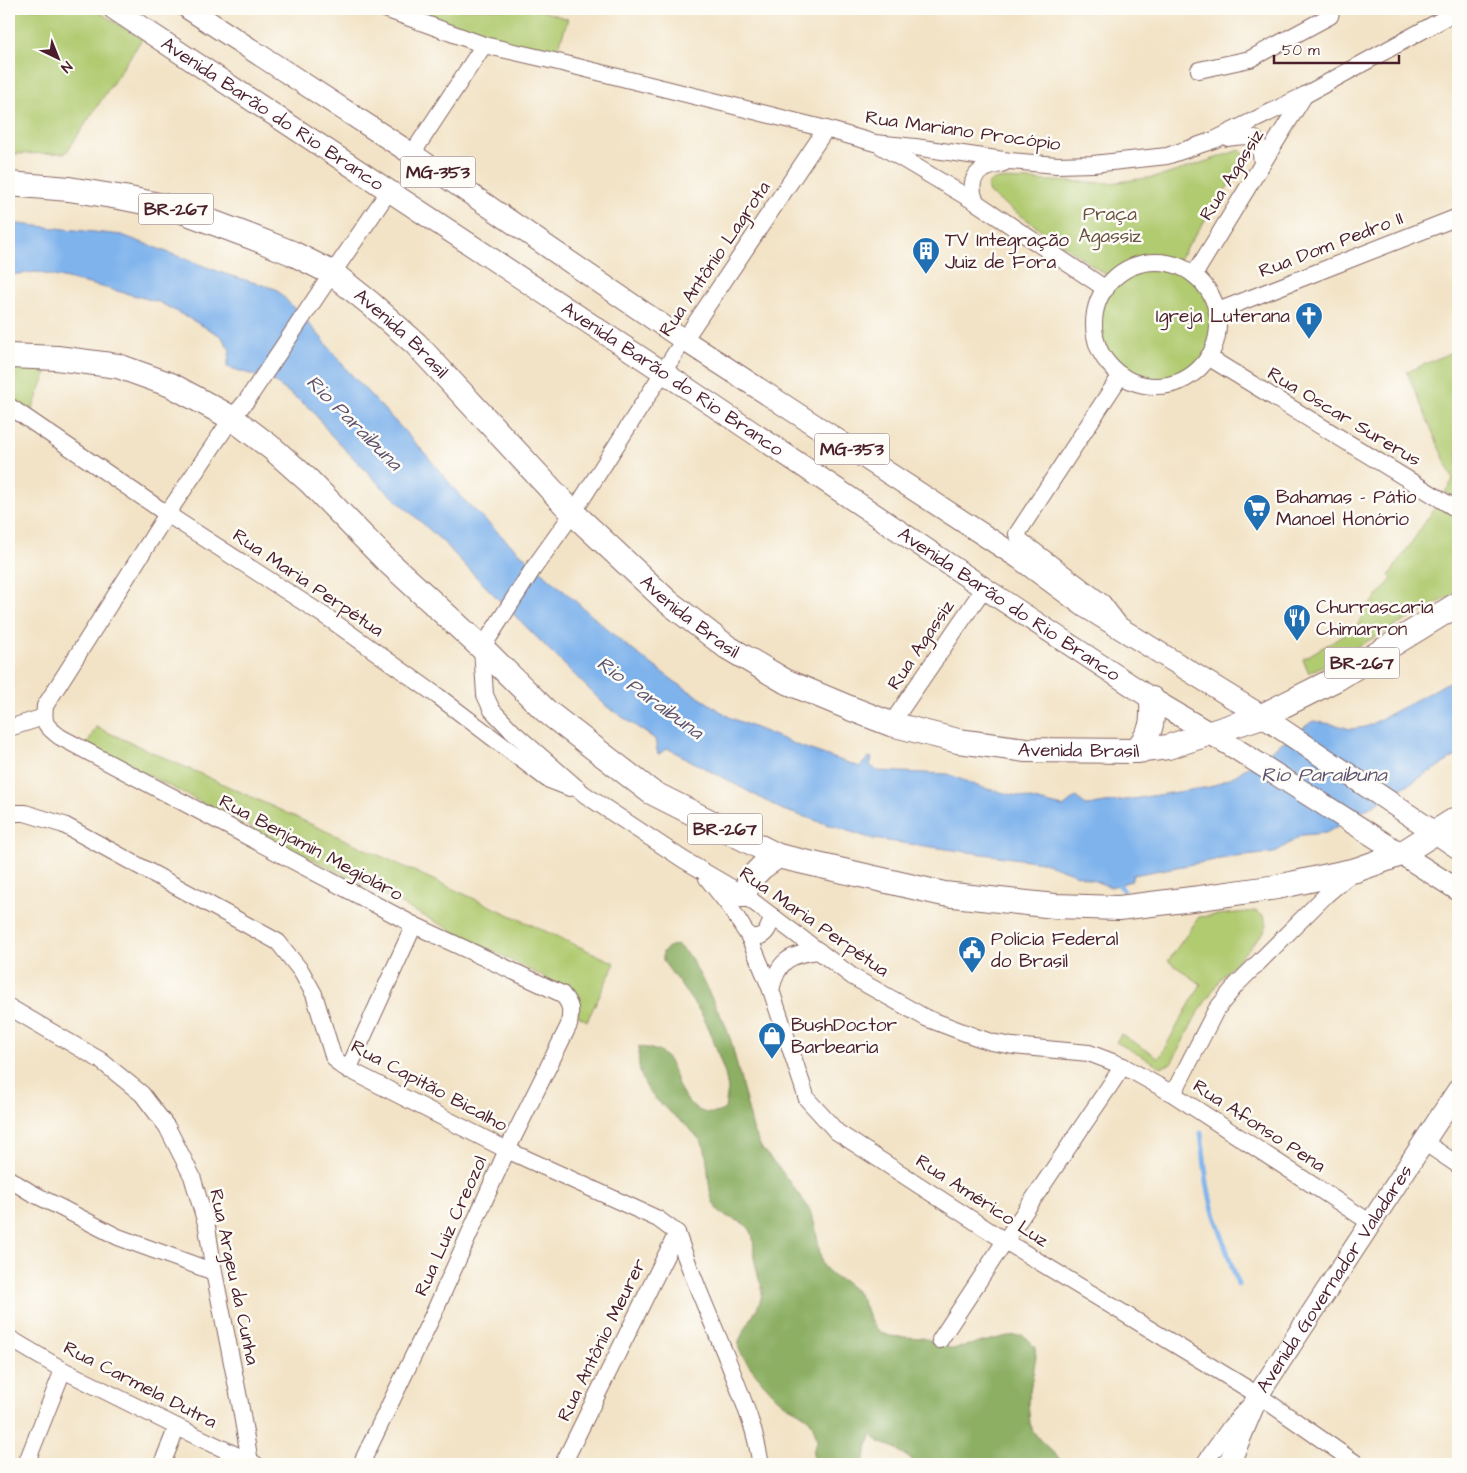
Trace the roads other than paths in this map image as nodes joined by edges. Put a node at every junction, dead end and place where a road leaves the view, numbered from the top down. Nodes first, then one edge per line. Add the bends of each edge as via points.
1 (114, 9) edge
2 (189, 9) edge
3 (385, 9) edge
4 (1332, 9) edge
5 (1458, 11) edge
6 (484, 45) junction
7 (1199, 70) dead end
8 (1304, 95) junction
9 (826, 129) junction
10 (1214, 140) junction
11 (875, 143) junction
12 (412, 154) junction
13 (1010, 161) junction
14 (1262, 164) junction
15 (9, 184) edge
16 (389, 191) junction
17 (977, 203) junction
18 (1458, 217) edge
19 (1194, 275) junction
20 (328, 280) junction
21 (1106, 289) junction
22 (1218, 311) junction
23 (684, 340) junction
24 (9, 356) edge
25 (1208, 357) junction
26 (664, 372) junction
27 (1121, 375) junction
28 (9, 406) edge
29 (232, 418) junction
30 (1458, 510) edge
31 (167, 514) junction
32 (569, 518) junction
33 (984, 588) junction
34 (1458, 604) edge
35 (1122, 630) junction
36 (487, 639) junction
37 (1152, 699) junction
38 (1262, 716) junction
39 (44, 717) junction
40 (891, 724) junction
41 (9, 728) edge
42 (1210, 733) junction
43 (1136, 751) junction
44 (584, 794) junction
45 (9, 813) edge
46 (1458, 818) edge
47 (1435, 832) junction
48 (1458, 848) edge
49 (1401, 854) junction
50 (778, 856) junction
51 (701, 870) junction
52 (1356, 870) junction
53 (1458, 890) edge
54 (744, 895) junction
55 (772, 916) junction
56 (414, 925) junction
57 (749, 937) junction
58 (819, 951) junction
59 (771, 990) junction
60 (569, 1002) joint
61 (9, 1007) edge
62 (1123, 1066) junction
63 (348, 1070) junction
64 (1458, 1090) edge
65 (1173, 1094) junction
66 (1424, 1142) junction
67 (507, 1150) junction
68 (1458, 1165) edge
69 (9, 1179) edge
70 (1371, 1223) junction
71 (677, 1233) junction
72 (1005, 1241) junction
73 (214, 1272) junction
74 (9, 1338) edge
75 (940, 1340) dead end
76 (63, 1370) junction
77 (1258, 1395) junction
78 (177, 1427) junction
79 (252, 1463) edge
80 (26, 1464) edge
81 (162, 1464) edge
82 (361, 1464) edge
83 (563, 1464) edge
84 (761, 1464) edge
85 (1204, 1464) edge
86 (1229, 1464) edge
87 (1357, 1464) edge

1 - 16 main road, Avenida Barão do Rio Branco
2 - 12 main road, Avenida Barão do Rio Branco / MG-353
3 - 6 street, Rua Mariano Procópio
4 - 7 street via 1330,16 1317,24 1250,58
5 - 8 street, Rua Mariano Procópio
6 - 9 street, Rua Mariano Procópio
6 - 12 street
8 - 10 street, Rua Mariano Procópio
8 - 14 street, Rua Agassiz
9 - 11 street, Rua Mariano Procópio
9 - 23 street, Rua Antônio Lagrota
10 - 13 street, Rua Mariano Procópio via 1167,156 1130,161 1057,165
10 - 14 street via 1242,135 1253,138 1259,144
11 - 13 street, Rua Mariano Procópio
11 - 17 street
12 - 23 main road, Avenida Barão do Rio Branco / MG-353
13 - 17 street via 985,168 975,177 972,190
14 - 19 street, Rua Agassiz
15 - 20 highway, Avenida Brasil / BR-267 via 124,198 174,208 292,253
16 - 20 street
16 - 26 main road, Avenida Barão do Rio Branco
17 - 21 street
18 - 22 street, Rua Dom Pedro II
19 - 21 street via 1174,265 1152,262 1126,270
19 - 22 street via 1208,290
20 - 29 street
20 - 32 highway, Avenida Brasil / BR-267 via 371,304 416,344
21 - 27 street via 1099,301 1094,328 1102,355
22 - 25 street via 1216,339
23 - 26 street, Rua Antônio Lagrota
23 - 35 main road, Avenida Barão do Rio Branco / MG-353 via 1019,558
24 - 29 highway, BR-267 via 118,366 171,385
25 - 27 street via 1198,370 1168,385 1152,386
25 - 30 street, Rua Oscar Surerus
26 - 32 street, Rua Antônio Lagrota
26 - 33 main road, Avenida Barão do Rio Branco
27 - 35 street via 1017,534 1021,541 1103,603
28 - 31 street, Rua Maria Perpétua
29 - 31 street
29 - 36 highway, BR-267 via 309,481 384,558
31 - 39 street via 45,706
31 - 44 street, Rua Maria Perpétua via 331,620 547,779
32 - 36 street, Rua Antônio Lagrota
32 - 40 highway, Avenida Brasil / BR-267 via 727,647 785,682
33 - 37 main road, Avenida Barão do Rio Branco
33 - 40 street, Rua Agassiz
34 - 38 highway, Avenida Brasil / BR-267 via 1338,678
35 - 38 main road, Avenida Barão do Rio Branco / MG-353
36 - 44 street, Rua Maria Perpétua via 485,695 492,710
36 - 50 highway, BR-267 via 546,711 651,792
37 - 42 main road, Avenida Barão do Rio Branco
37 - 43 highway via 1153,719 1148,735
38 - 42 highway, Avenida Brasil / BR-267
38 - 47 main road, Avenida Barão do Rio Branco / MG-353
39 - 41 street
39 - 56 street, Rua Benjamin Megioláro via 47,726 60,737
40 - 43 highway, Avenida Brasil / BR-267 via 958,741 1026,750
42 - 43 highway, Avenida Brasil / BR-267 via 1168,747
42 - 49 main road, Avenida Barão do Rio Branco
44 - 51 street, Rua Maria Perpétua
45 - 63 street, Rua Capitão Bicalho via 25,813 64,825 278,942 314,994 333,1056
46 - 47 highway, BR-267
47 - 48 main road
47 - 49 highway, BR-267
49 - 52 highway, BR-267
49 - 53 main road
50 - 52 highway, BR-267 via 944,894 1055,906 1119,908 1277,887
50 - 54 highway via 750,879
51 - 54 street, Rua Maria Perpétua
51 - 57 street, Rua Américo Luz
52 - 65 street via 1326,895 1236,985 1216,1010
54 - 55 street, Rua Maria Perpétua
55 - 57 street via 766,933
55 - 58 street, Rua Maria Perpétua
56 - 60 street, Rua Benjamin Megioláro via 562,994
56 - 63 street
57 - 59 street, Rua Américo Luz
58 - 59 street via 797,954 783,962
58 - 62 street, Rua Maria Perpétua via 888,998 926,1018 976,1037 1013,1046 1089,1052
59 - 72 street, Rua Américo Luz via 807,1099 837,1132
60 - 67 street, Rua Luiz Creozol via 569,1025
61 - 73 street, Rua Argeu da Cunha via 100,1060 147,1100 167,1127 192,1176 207,1227
62 - 65 street, Rua Afonso Pena
62 - 72 street
63 - 67 street, Rua Capitão Bicalho
64 - 66 main road, Avenida Governador Valadares
65 - 70 street, Rua Afonso Pena
66 - 68 street
66 - 70 main road, Avenida Governador Valadares
67 - 71 street, Rua Capitão Bicalho via 658,1219
67 - 82 street, Rua Luiz Creozol
69 - 73 street via 118,1237
70 - 77 main road, Avenida Governador Valadares
71 - 83 street, Rua Antônio Meurer
71 - 84 street via 743,1399
72 - 75 street
72 - 77 street, Rua Américo Luz
73 - 79 street, Rua Argeu da Cunha
74 - 76 street, Rua Carmela Dutra
76 - 78 street, Rua Carmela Dutra
76 - 80 street
77 - 85 street, Avenida Governador Valadares
77 - 86 main road
77 - 87 street, Rua Américo Luz
78 - 79 street, Rua Carmela Dutra
78 - 81 street

